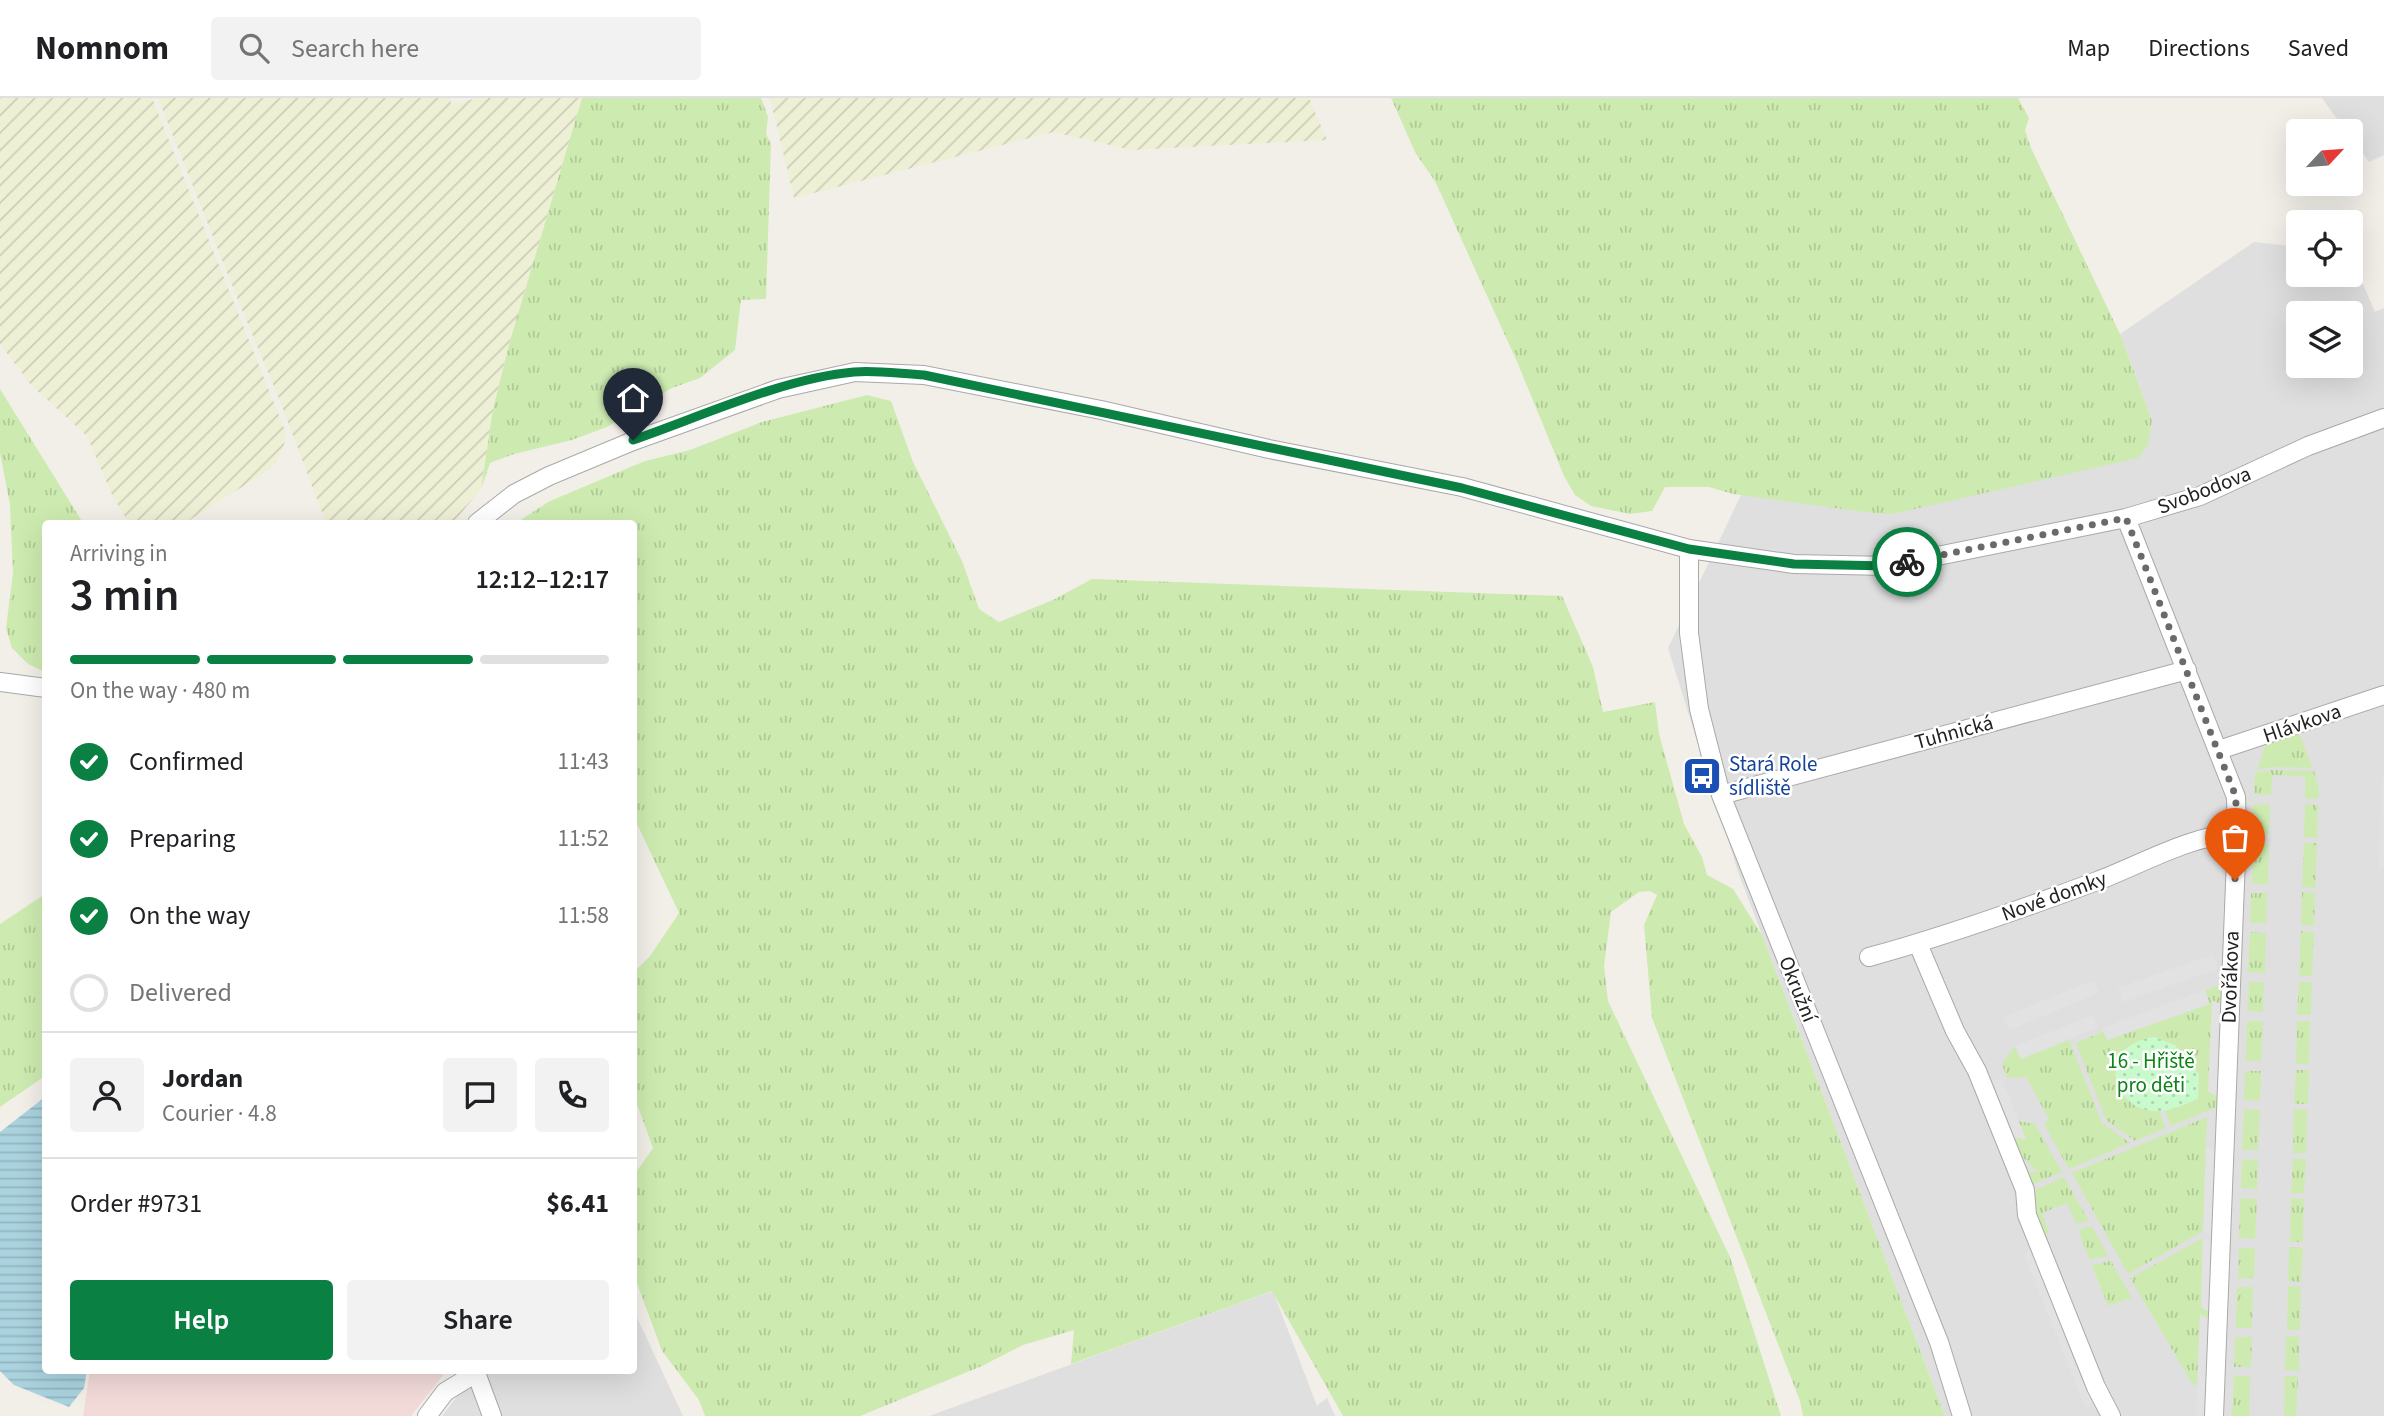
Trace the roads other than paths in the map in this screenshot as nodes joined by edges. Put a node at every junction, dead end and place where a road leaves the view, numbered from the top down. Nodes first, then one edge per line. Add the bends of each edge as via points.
1 (2384, 418) edge
2 (2126, 518) junction
3 (481, 520) edge
4 (1689, 549) junction
5 (2187, 670) junction
6 (0, 682) edge
7 (42, 687) edge
8 (2384, 695) edge
9 (2219, 750) junction
10 (1721, 795) junction
11 (2237, 833) junction
12 (1918, 944) junction
13 (1869, 957) dead end
14 (472, 1374) edge
15 (476, 1374) edge
16 (427, 1416) edge
17 (492, 1416) edge
18 (1962, 1416) edge
19 (2111, 1416) edge
20 (2214, 1416) edge

1 - 2 street, Svobodova via 2308,446 2200,496
2 - 4 street, Svobodova via 1888,566 1794,564
2 - 5 street, Dvořákova
3 - 4 street, Svobodova via 514,494 633,440 778,388 855,372 924,375 1101,410 1462,488
4 - 10 street, Okružní via 1689,633 1699,709
5 - 9 street, Dvořákova
5 - 10 street, Tuhnická
6 - 7 street
8 - 9 street, Hlávkova
9 - 11 street, Dvořákova via 2236,797
10 - 18 street, Okružní via 1939,1342
11 - 12 street, Nové domky via 2213,835
11 - 20 street, Dvořákova
12 - 13 street, Nové domky
12 - 19 street via 1977,1071 2025,1190 2027,1215
14 - 16 street via 445,1392
15 - 17 street

